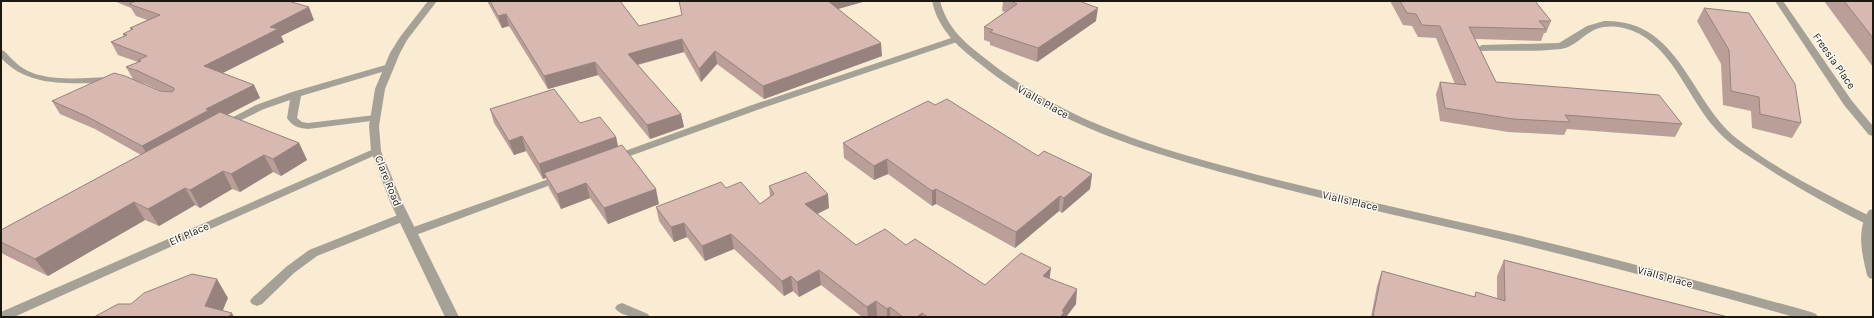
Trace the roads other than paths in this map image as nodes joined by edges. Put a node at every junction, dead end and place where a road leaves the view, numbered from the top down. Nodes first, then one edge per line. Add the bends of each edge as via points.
1 (433, 1) edge
2 (936, 1) edge
3 (1779, 1) edge
4 (957, 40) junction
5 (1482, 48) dead end
6 (1, 53) edge
7 (389, 67) junction
8 (125, 82) edge
9 (296, 94) junction
10 (375, 118) junction
11 (213, 130) edge
12 (1873, 133) edge
13 (376, 151) junction
14 (601, 163) edge
15 (572, 174) edge
16 (403, 217) junction
17 (1871, 217) edge
18 (412, 232) junction
19 (1873, 275) edge
20 (257, 301) dead end
21 (622, 308) dead end
22 (2, 317) edge
23 (452, 317) edge
24 (643, 317) edge
25 (1811, 317) edge

1 - 7 street, Clare Road via 403,39
2 - 4 street, Vialls Place via 938,13 945,27
3 - 12 street, Freesia Place via 1848,103
4 - 14 street via 756,107
4 - 25 street, Vialls Place via 993,72 1024,93 1092,128 1127,142 1296,189 1659,275
5 - 17 street via 1561,46 1589,28 1606,24 1623,25 1645,32 1663,47 1703,108 1727,136 1794,181
6 - 8 street via 15,67 28,74 52,78
7 - 9 street
7 - 10 street, Clare Road via 380,89
9 - 10 street via 292,118 300,126
9 - 11 street via 260,107
10 - 13 street, Clare Road
13 - 16 street, Clare Road
13 - 22 street, Elf Place
15 - 18 street
16 - 18 street, Clare Road
16 - 20 street via 313,253 290,270
17 - 19 street via 1868,251
18 - 23 street, Clare Road
21 - 24 street

